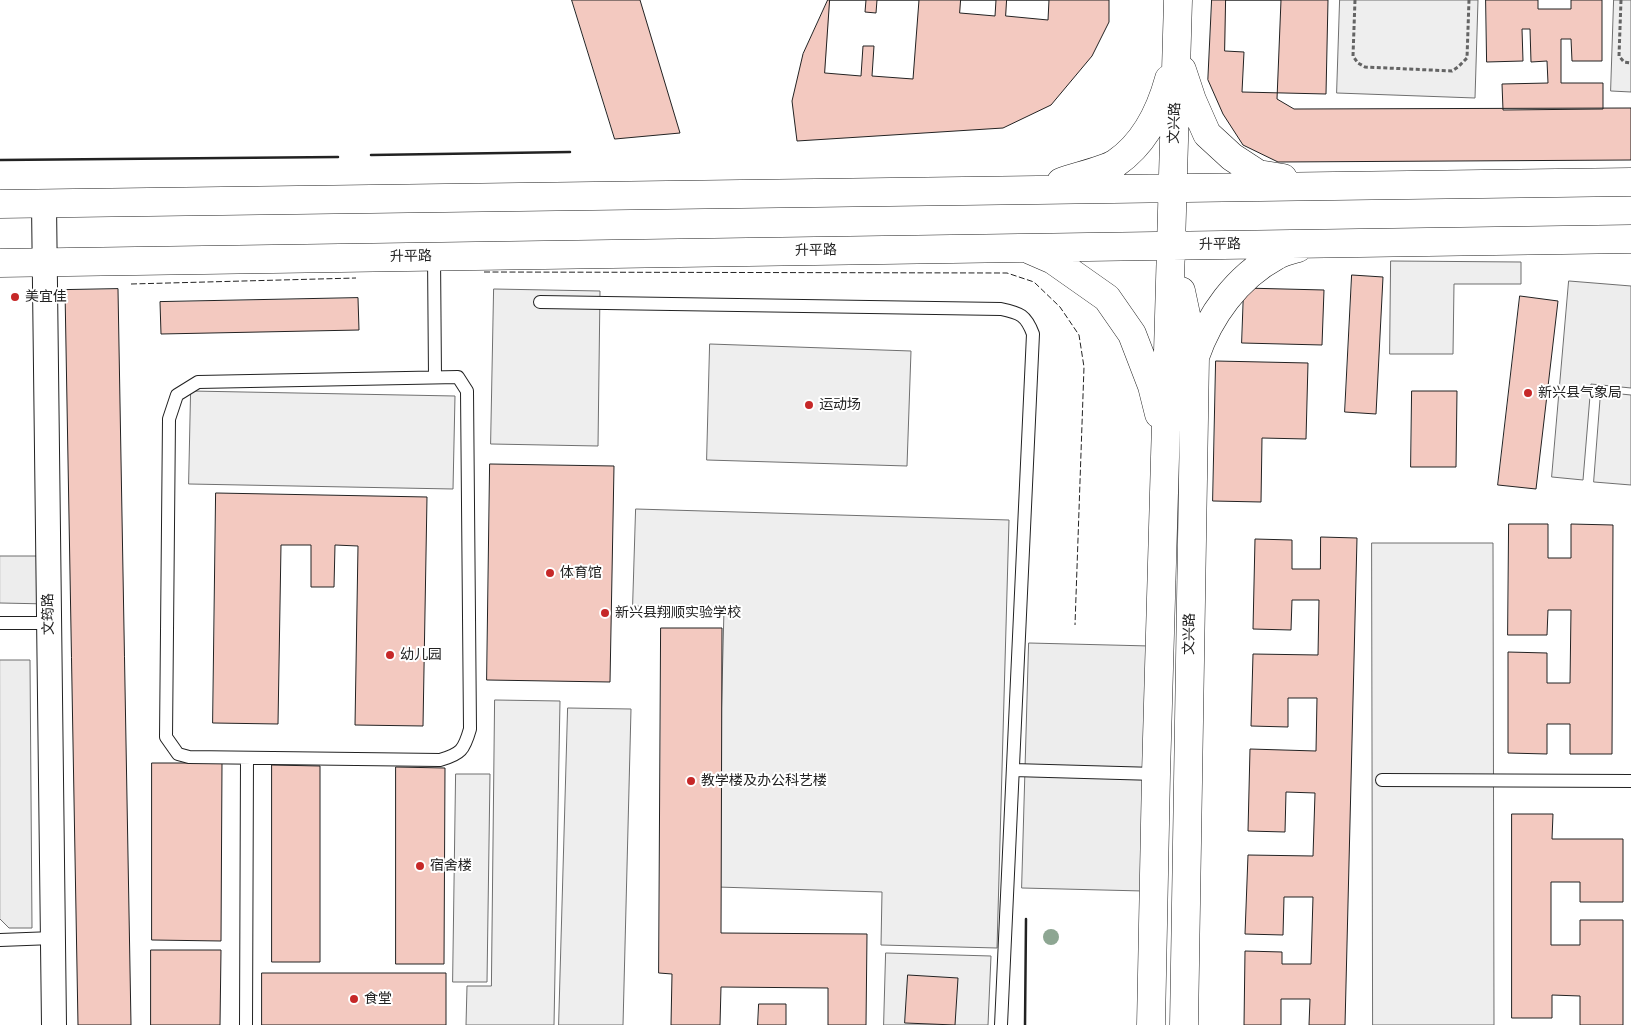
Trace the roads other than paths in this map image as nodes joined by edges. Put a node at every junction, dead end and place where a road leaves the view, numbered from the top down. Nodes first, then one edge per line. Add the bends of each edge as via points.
1 (1178, 0) edge
2 (1177, 52) junction
3 (1631, 182) edge
4 (1324, 186) junction
5 (1173, 188) junction
6 (1038, 190) junction
7 (0, 204) edge
8 (44, 204) junction
9 (1631, 239) edge
10 (1311, 244) junction
11 (1171, 246) junction
12 (1027, 248) junction
13 (434, 256) junction
14 (0, 262) edge
15 (44, 262) junction
16 (540, 302) dead end
17 (1194, 357) junction
18 (435, 377) junction
19 (1166, 440) junction
20 (0, 623) edge
21 (49, 623) junction
22 (247, 758) junction
23 (1013, 770) junction
24 (1156, 774) junction
25 (1382, 780) dead end
26 (1631, 781) edge
27 (53, 938) junction
28 (0, 940) edge
29 (54, 1025) edge
30 (246, 1025) edge
31 (1001, 1025) edge
32 (1151, 1025) edge
33 (1184, 1025) edge

1 - 2 street, 文兴路
2 - 4 street via 1207,134 1232,157 1258,174
2 - 5 street, 文兴路
2 - 6 street via 1163,102 1144,138 1115,164
3 - 4 street
4 - 5 street
5 - 6 street
5 - 11 street, 文兴路
6 - 8 street
7 - 8 street
8 - 15 street, 文筠路
9 - 10 street, 升平路
10 - 11 street, 升平路
10 - 17 street via 1276,255 1237,285 1215,314
11 - 12 street, 升平路
11 - 17 street, 文兴路
11 - 19 street, 文兴路
12 - 13 street, 升平路
12 - 19 street via 1053,260 1107,298 1132,334 1152,386
13 - 15 street, 升平路
13 - 18 lane
14 - 15 street, 升平路
15 - 21 street, 文筠路
16 - 23 lane via 1018,312 1034,334
17 - 33 street, 文兴路
18 - 22 lane via 458,377 467,391 470,729 465,748 440,760
18 - 22 lane via 198,382 176,395 168,419 166,737 178,754 189,757
19 - 24 street, 文兴路
20 - 21 lane
21 - 27 street, 文筠路
22 - 30 lane
23 - 24 lane
23 - 31 lane
24 - 32 street, 文兴路
25 - 26 lane
27 - 28 lane
27 - 29 street, 文筠路

